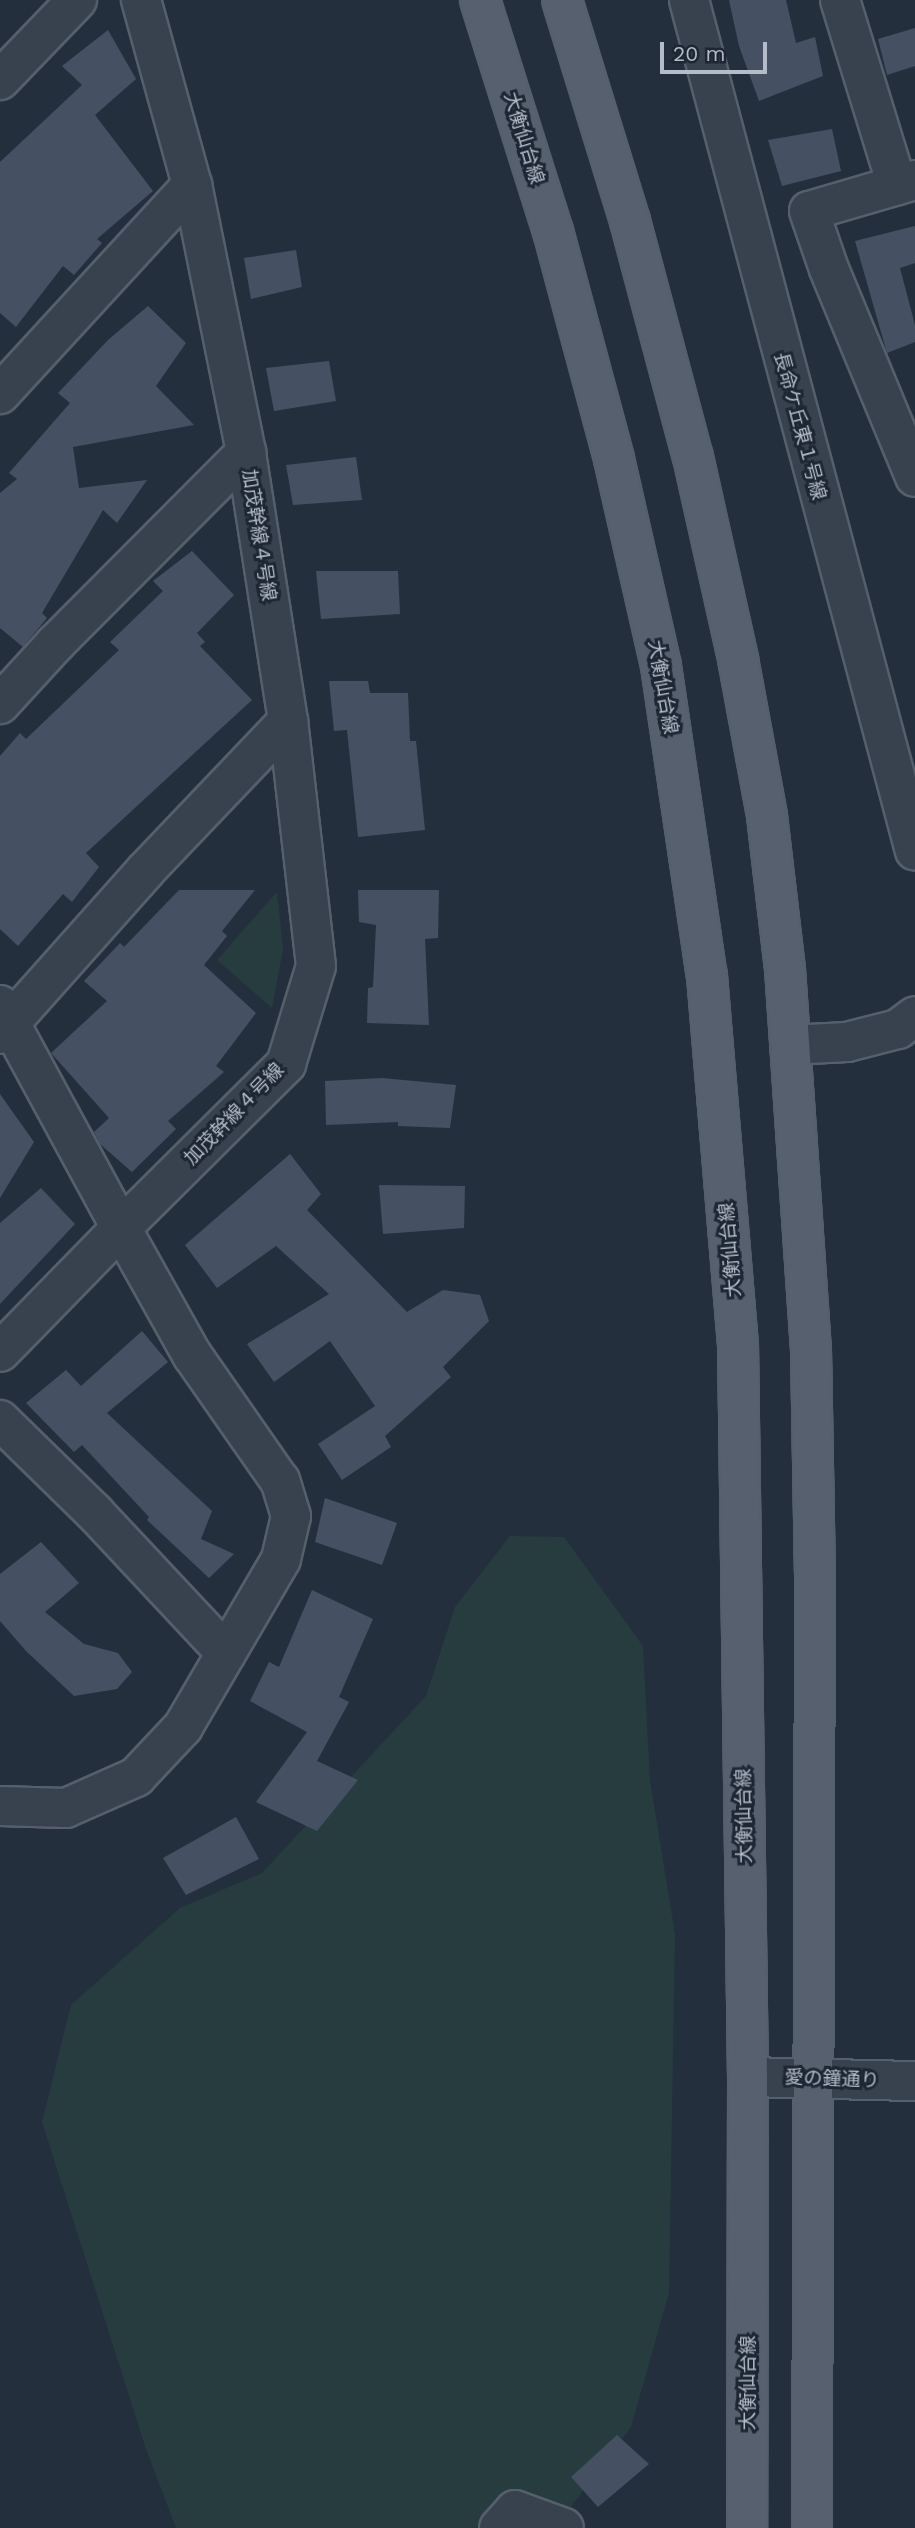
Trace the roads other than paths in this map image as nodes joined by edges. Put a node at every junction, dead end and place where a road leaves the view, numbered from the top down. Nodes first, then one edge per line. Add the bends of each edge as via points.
1 (77, 0) edge
2 (141, 0) edge
3 (480, 0) edge
4 (562, 0) edge
5 (689, 0) edge
6 (845, 1) edge
7 (0, 80) edge
8 (906, 183) edge
9 (192, 186) junction
10 (0, 394) edge
11 (899, 396) edge
12 (246, 452) junction
13 (915, 477) edge
14 (0, 704) edge
15 (288, 721) junction
16 (915, 851) edge
17 (915, 1016) edge
18 (3, 1021) edge
19 (790, 1045) junction
20 (121, 1228) junction
21 (0, 1352) edge
22 (0, 1419) edge
23 (226, 1653) junction
24 (0, 1806) edge
25 (748, 2077) junction
26 (814, 2079) junction
27 (915, 2081) edge
28 (499, 2528) edge
29 (564, 2528) edge
30 (747, 2528) edge
31 (812, 2528) edge

1 - 7 street
2 - 9 street, 加茂幹線４号線
3 - 25 main road, 大衡仙台線 via 553,231 614,459 661,666 707,976 738,1343
4 - 19 main road via 630,221 693,457 738,659 767,816
5 - 16 street, 長命ケ丘東１号線
6 - 8 street
8 - 11 street via 809,211
9 - 10 street
9 - 12 street, 加茂幹線４号線
11 - 13 street
12 - 14 street
12 - 15 street, 加茂幹線４号線
15 - 18 street
15 - 20 street, 加茂幹線４号線 via 316,966 286,1064
17 - 19 street via 898,1029 824,1045
18 - 20 street
19 - 26 main road via 811,1349
20 - 21 street, 加茂幹線４号線
20 - 23 street via 192,1355 280,1481 291,1516 281,1559
22 - 23 street
23 - 24 street via 183,1727 136,1777 66,1808
25 - 26 street, 愛の鐘通り
25 - 30 main road, 大衡仙台線
26 - 27 street, 愛の鐘通り
26 - 31 main road
28 - 29 street via 514,2510

